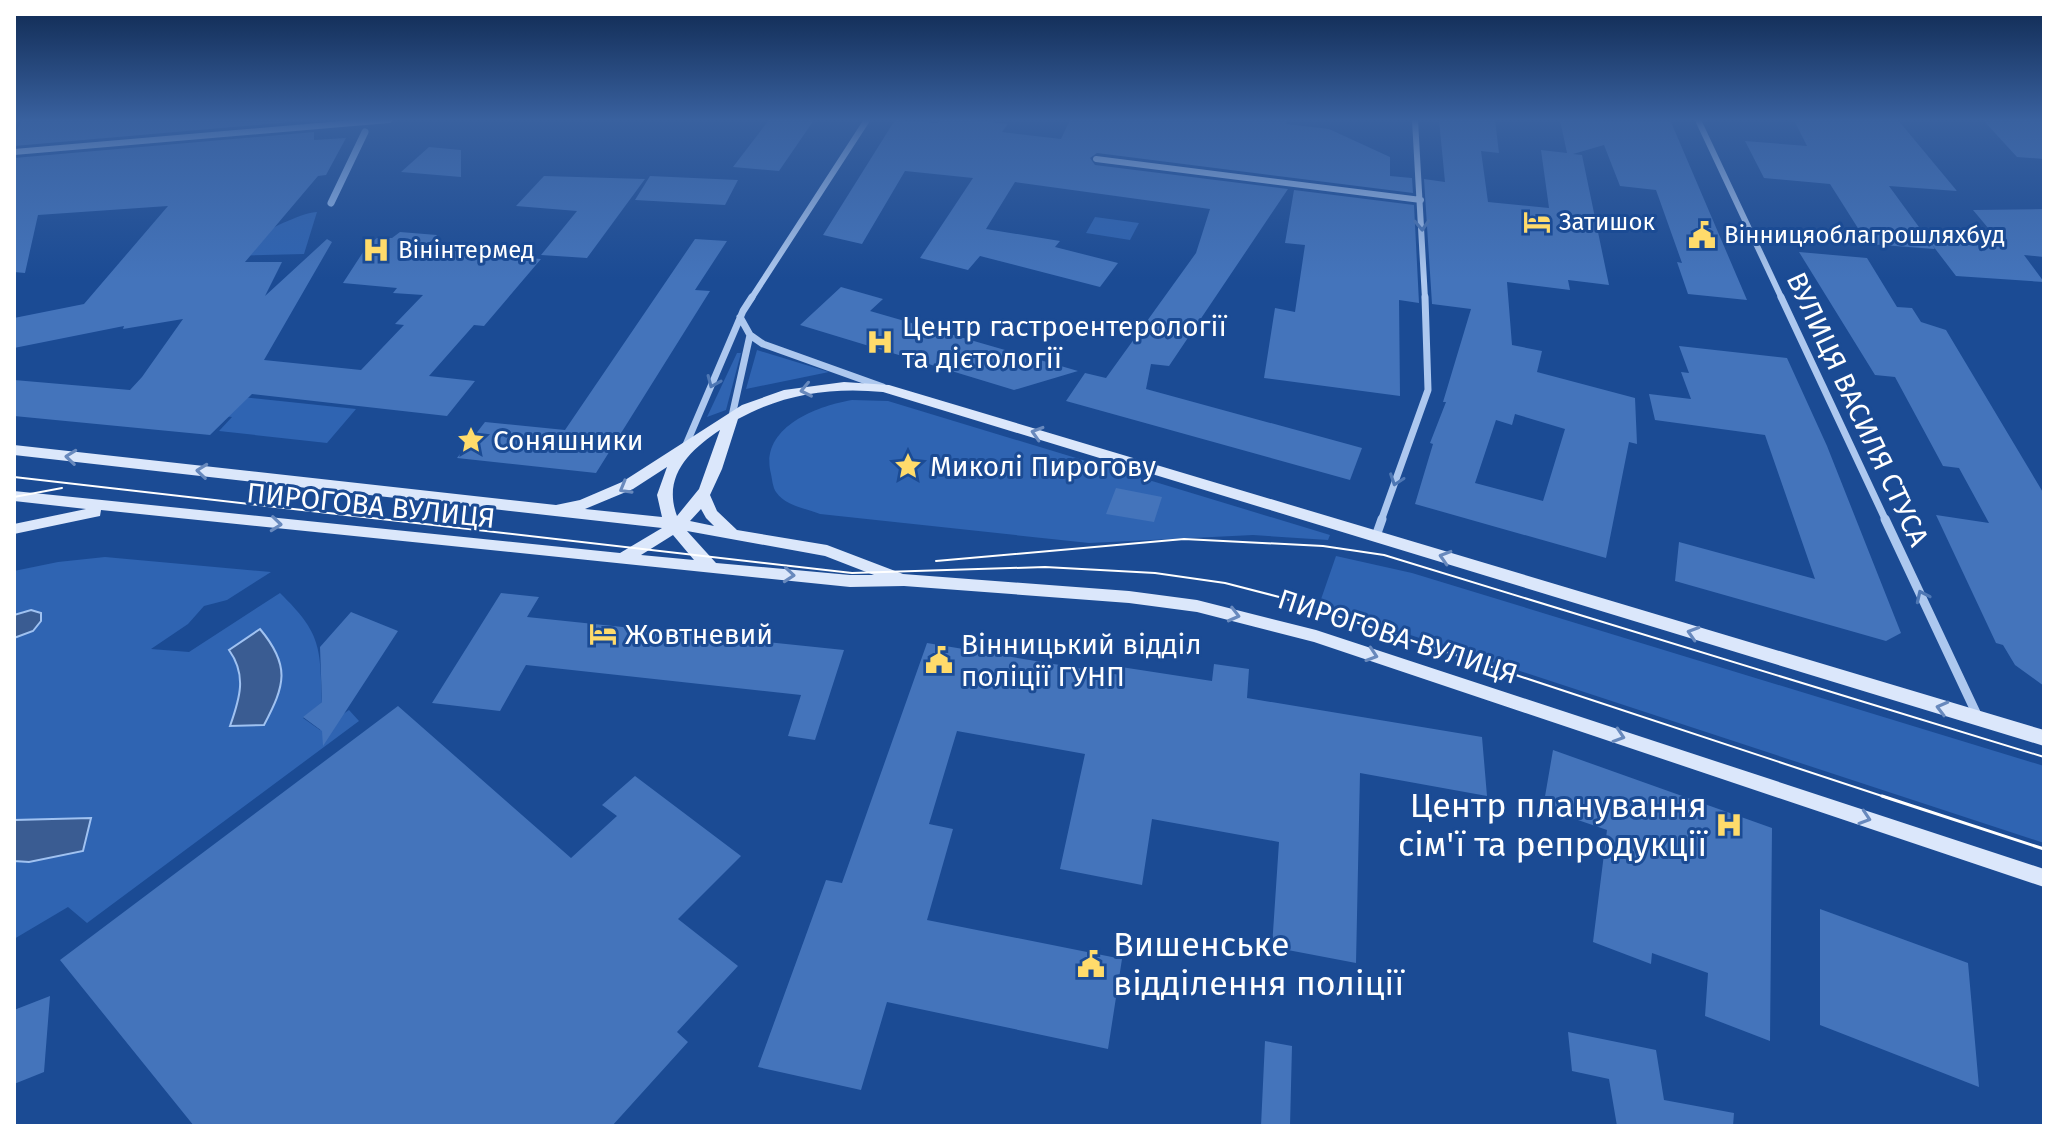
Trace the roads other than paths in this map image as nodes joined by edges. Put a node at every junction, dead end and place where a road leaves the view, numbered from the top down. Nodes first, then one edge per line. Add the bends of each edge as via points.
1 (833, 173) edge
2 (1209, 173) edge
3 (1419, 173) edge
4 (1723, 173) edge
5 (1421, 200) junction
6 (740, 317) junction
7 (750, 335) junction
8 (884, 388) junction
9 (732, 416) junction
10 (685, 448) junction
11 (14, 450) edge
12 (703, 495) junction
13 (14, 496) edge
14 (115, 508) junction
15 (558, 510) junction
16 (675, 524) junction
17 (14, 529) edge
18 (732, 533) junction
19 (1376, 536) junction
20 (621, 559) junction
21 (712, 568) junction
22 (904, 580) junction
23 (1979, 718) junction
24 (2044, 738) edge
25 (2044, 878) edge

1 - 6 street
2 - 5 street
3 - 5 street
23 -> 4 street, ВУЛИЦЯ ВАСИЛЯ СТУСА
5 -> 19 street via 1428,390
6 - 7 street
6 -> 10 street
7 - 8 street, ПИРОГОВА ВУЛИЦЯ
7 - 9 street
8 -> 9 main road, ПИРОГОВА ВУЛИЦЯ via 814,388
19 -> 8 main road, ПИРОГОВА ВУЛИЦЯ
9 - 10 main road, ПИРОГОВА ВУЛИЦЯ
9 - 12 main road
10 -> 15 main road, ПИРОГОВА ВУЛИЦЯ via 614,494
10 - 16 main road, ПИРОГОВА ВУЛИЦЯ via 663,493
15 -> 11 main road, ПИРОГОВА ВУЛИЦЯ
12 - 16 main road
12 - 18 main road via 711,514
13 - 14 main road, ПИРОГОВА ВУЛИЦЯ
14 - 17 main road
14 -> 20 main road, ПИРОГОВА ВУЛИЦЯ
15 - 16 main road, ПИРОГОВА ВУЛИЦЯ
16 - 18 main road
16 - 20 main road
16 - 21 main road, ПИРОГОВА ВУЛИЦЯ
18 - 22 main road via 827,551
23 -> 19 main road, ПИРОГОВА ВУЛИЦЯ
20 - 21 main road, ПИРОГОВА ВУЛИЦЯ
21 -> 22 main road, ПИРОГОВА ВУЛИЦЯ via 850,581
22 -> 25 main road, ПИРОГОВА ВУЛИЦЯ via 1197,606 1316,636
23 - 24 main road, ПИРОГОВА ВУЛИЦЯ

